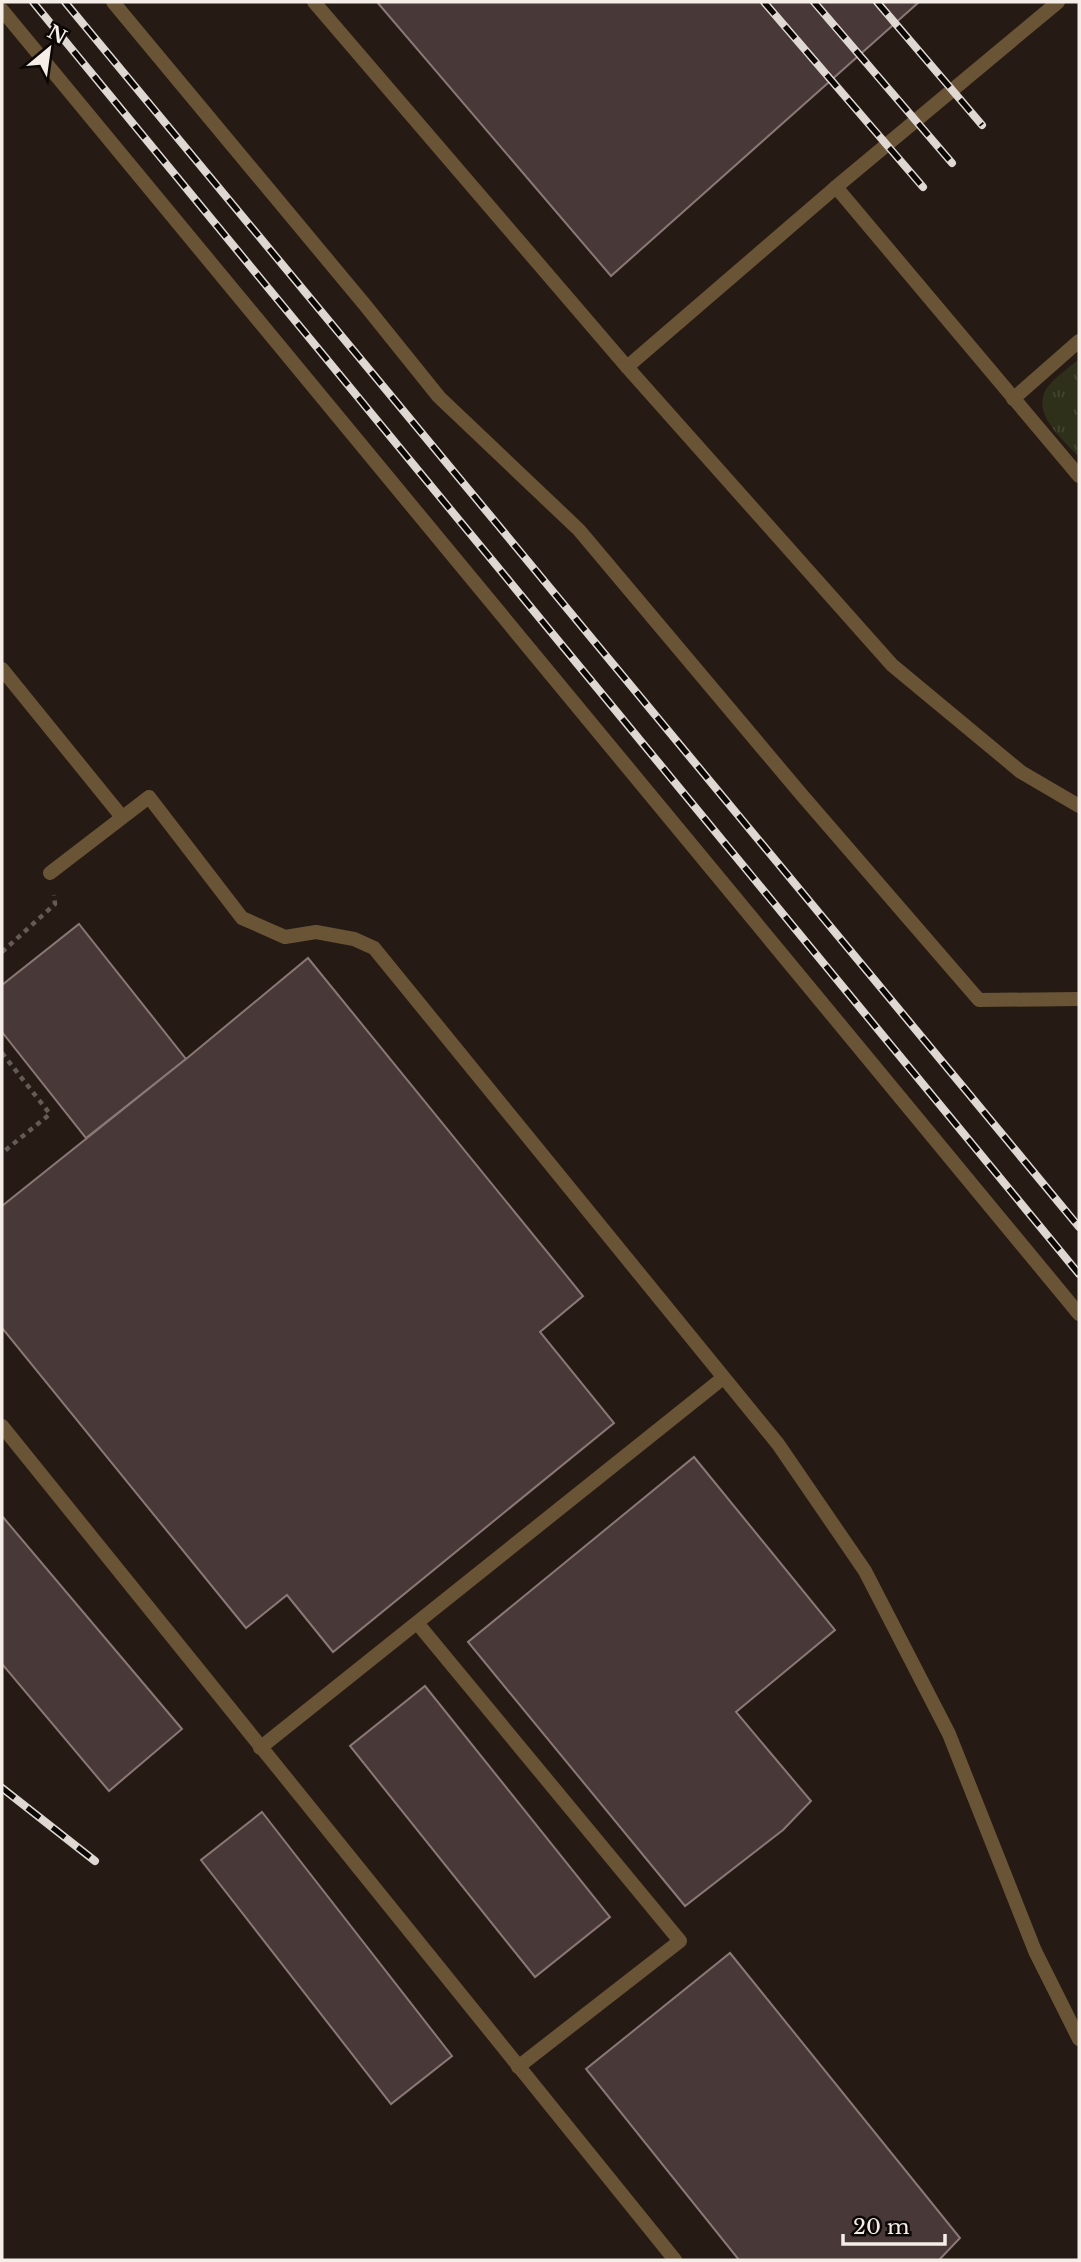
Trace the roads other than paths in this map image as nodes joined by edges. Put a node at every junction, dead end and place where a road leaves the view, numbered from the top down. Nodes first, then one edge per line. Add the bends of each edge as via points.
1 (113, 2) edge
2 (314, 2) edge
3 (1058, 2) edge
4 (2, 10) edge
5 (836, 187) junction
6 (1079, 341) edge
7 (627, 367) junction
8 (1013, 399) junction
9 (1079, 476) edge
10 (2, 668) edge
11 (1079, 806) edge
12 (122, 817) junction
13 (50, 873) road end
14 (1079, 999) edge
15 (1079, 1314) edge
16 (723, 1378) junction
17 (2, 1426) edge
18 (418, 1624) junction
19 (260, 1748) junction
20 (1079, 2039) edge
21 (518, 2067) junction
22 (676, 2260) edge

1 - 14 lane via 439,397 579,530 979,1000
2 - 7 lane
3 - 5 lane
4 - 15 lane
5 - 7 lane
5 - 8 lane
6 - 8 lane
7 - 11 lane via 892,665 1021,772
8 - 9 lane
10 - 12 lane
12 - 13 lane
12 - 16 lane via 149,797 242,918 285,937 316,932 374,948
16 - 18 lane
16 - 20 lane via 778,1444 865,1571 949,1734 1035,1951
17 - 19 lane
18 - 19 lane
18 - 21 lane via 680,1941
19 - 21 lane
21 - 22 lane

